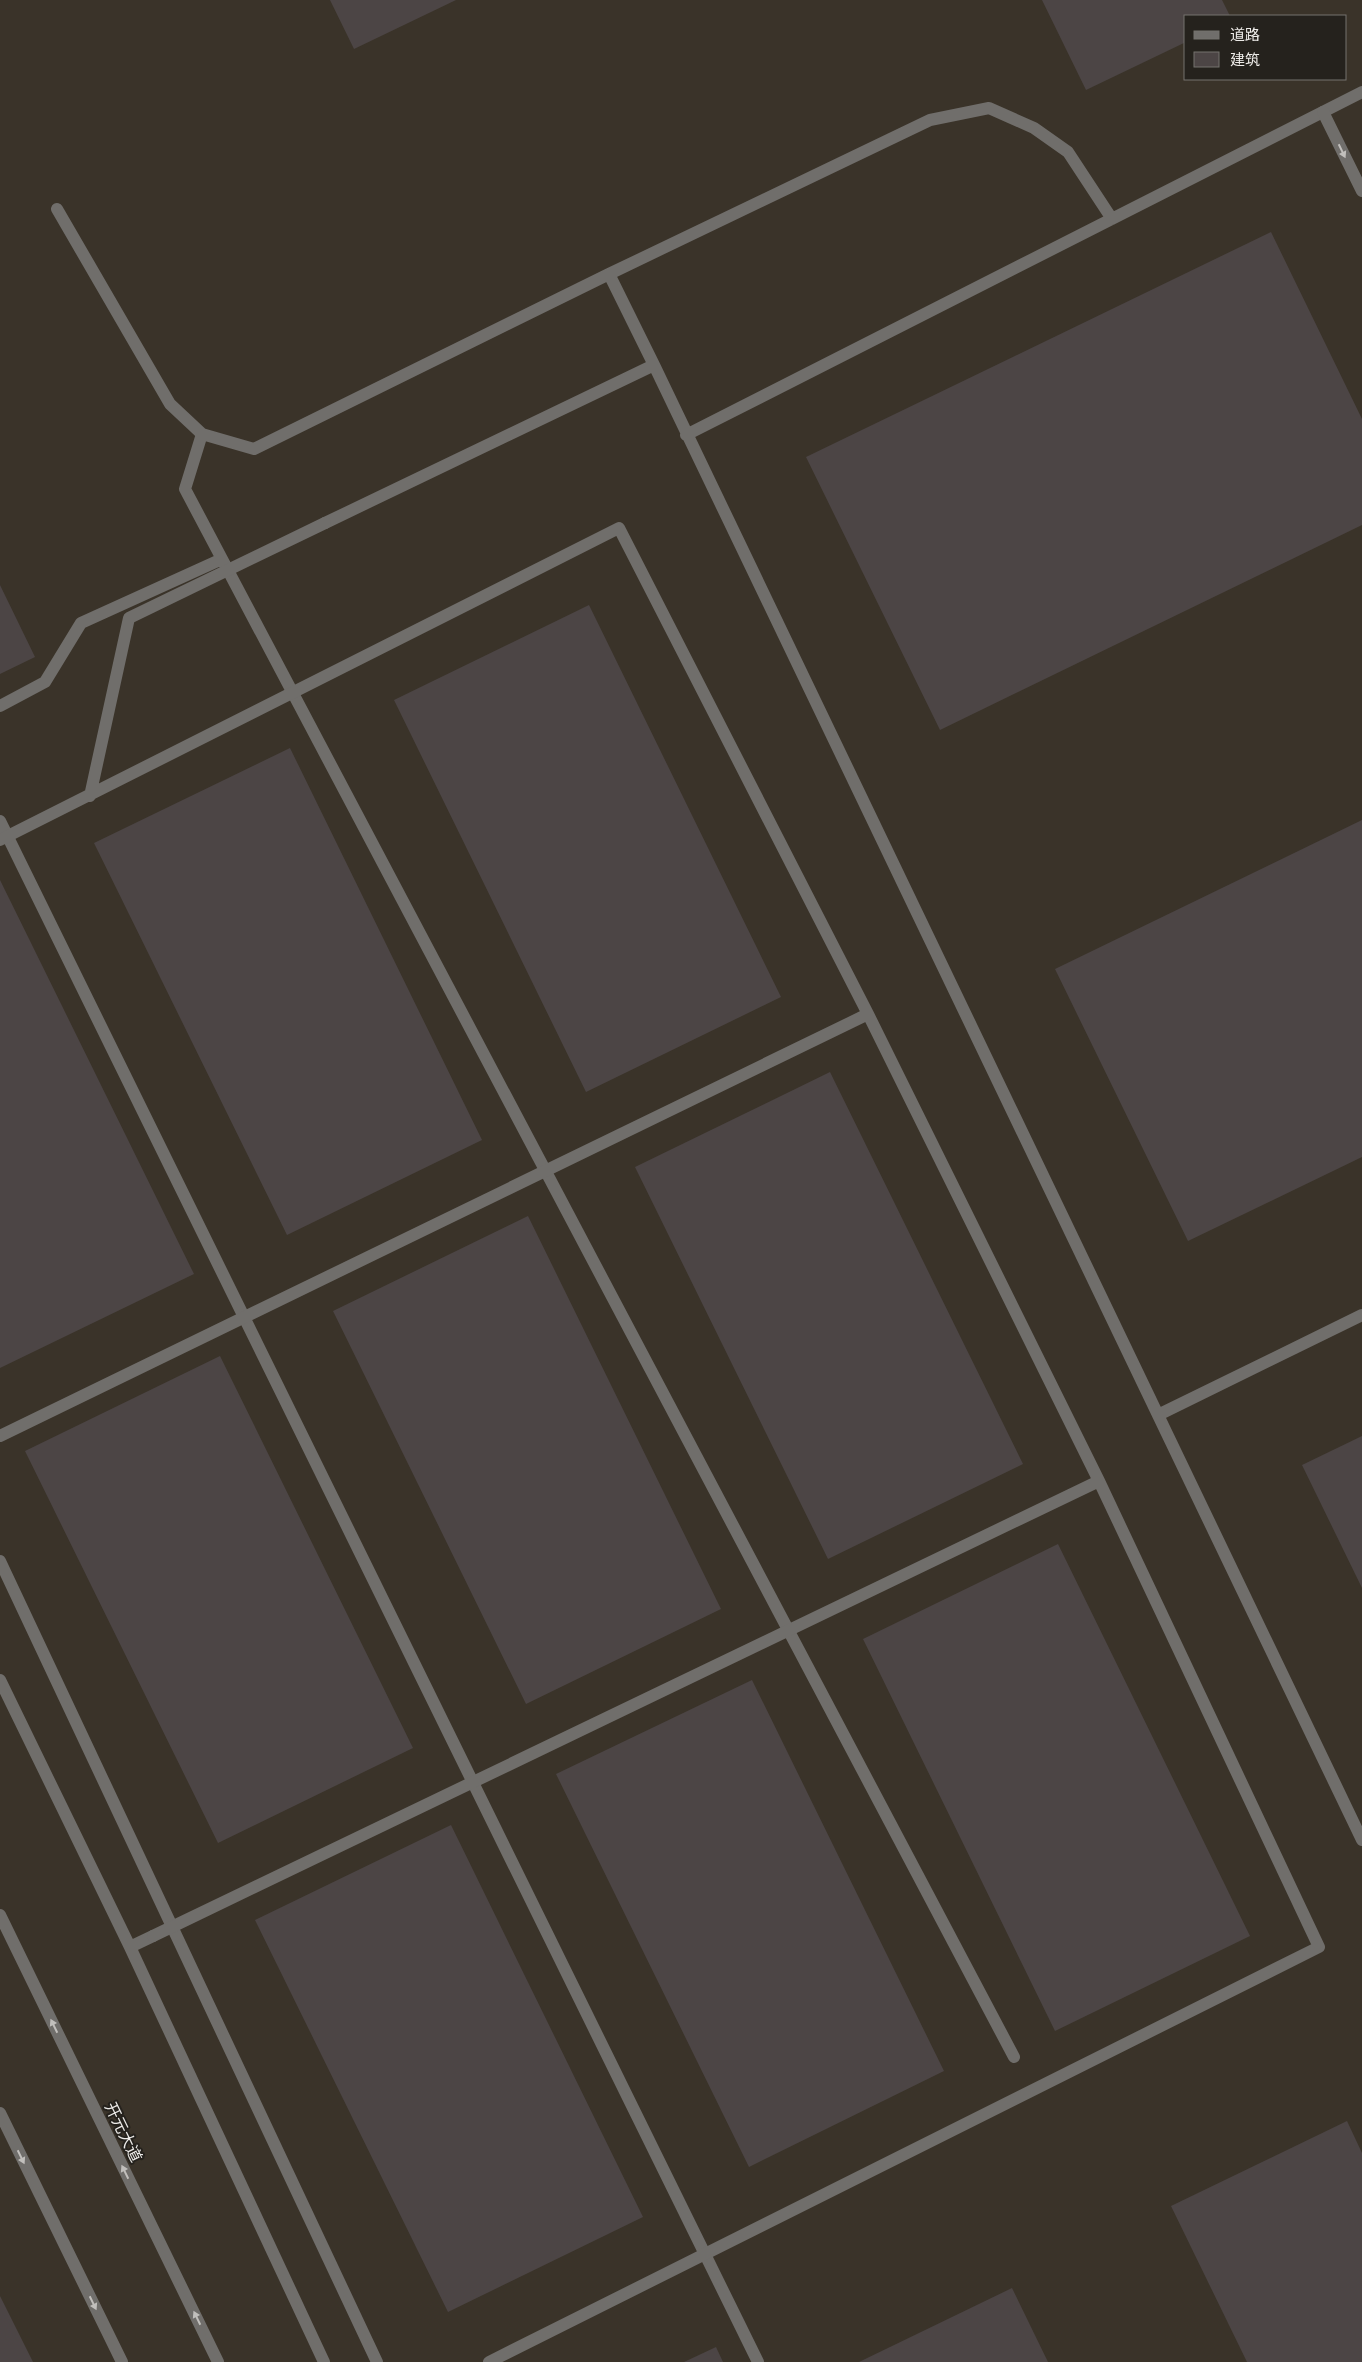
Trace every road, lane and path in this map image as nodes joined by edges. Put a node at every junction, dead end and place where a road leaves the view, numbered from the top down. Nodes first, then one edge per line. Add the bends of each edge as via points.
1 (1362, 92) edge
2 (1323, 112) junction
3 (1362, 191) edge
4 (57, 209) dead end
5 (1112, 219) junction
6 (609, 274) junction
7 (654, 365) junction
8 (202, 434) junction
9 (686, 435) junction
10 (222, 559) junction
11 (0, 706) edge
12 (90, 796) junction
13 (0, 822) edge
14 (0, 840) edge
15 (868, 1014) junction
16 (1362, 1315) edge
17 (1158, 1415) junction
18 (0, 1436) edge
19 (1099, 1481) junction
20 (0, 1561) edge
21 (0, 1680) edge
22 (1362, 1840) edge
23 (0, 1915) edge
24 (130, 1947) junction
25 (1014, 2057) dead end
26 (0, 2113) edge
27 (122, 2362) edge
28 (218, 2362) edge
29 (324, 2362) edge
30 (377, 2362) edge
31 (489, 2362) edge
32 (758, 2362) edge

1 - 2 street
2 -> 3 street
2 - 5 street
4 - 8 street via 170,404
5 - 6 street via 1068,152 1034,128 989,108 930,120
5 - 9 street
6 - 7 street
6 - 8 street via 254,449
7 - 9 street
7 - 12 street, bridge via 129,618
8 - 10 street via 185,488
9 - 17 street
10 - 11 street via 81,623 45,682
10 - 25 street
12 - 14 street, bridge
12 - 15 street, bridge via 619,528
13 - 32 street
15 - 18 street, bridge
15 - 19 street, bridge
16 - 17 street
17 - 22 street
19 - 24 street, bridge
19 - 31 street, bridge via 1319,1947
20 - 30 street
21 - 24 street
28 -> 23 street, 开元大道
24 - 29 street
26 -> 27 street

